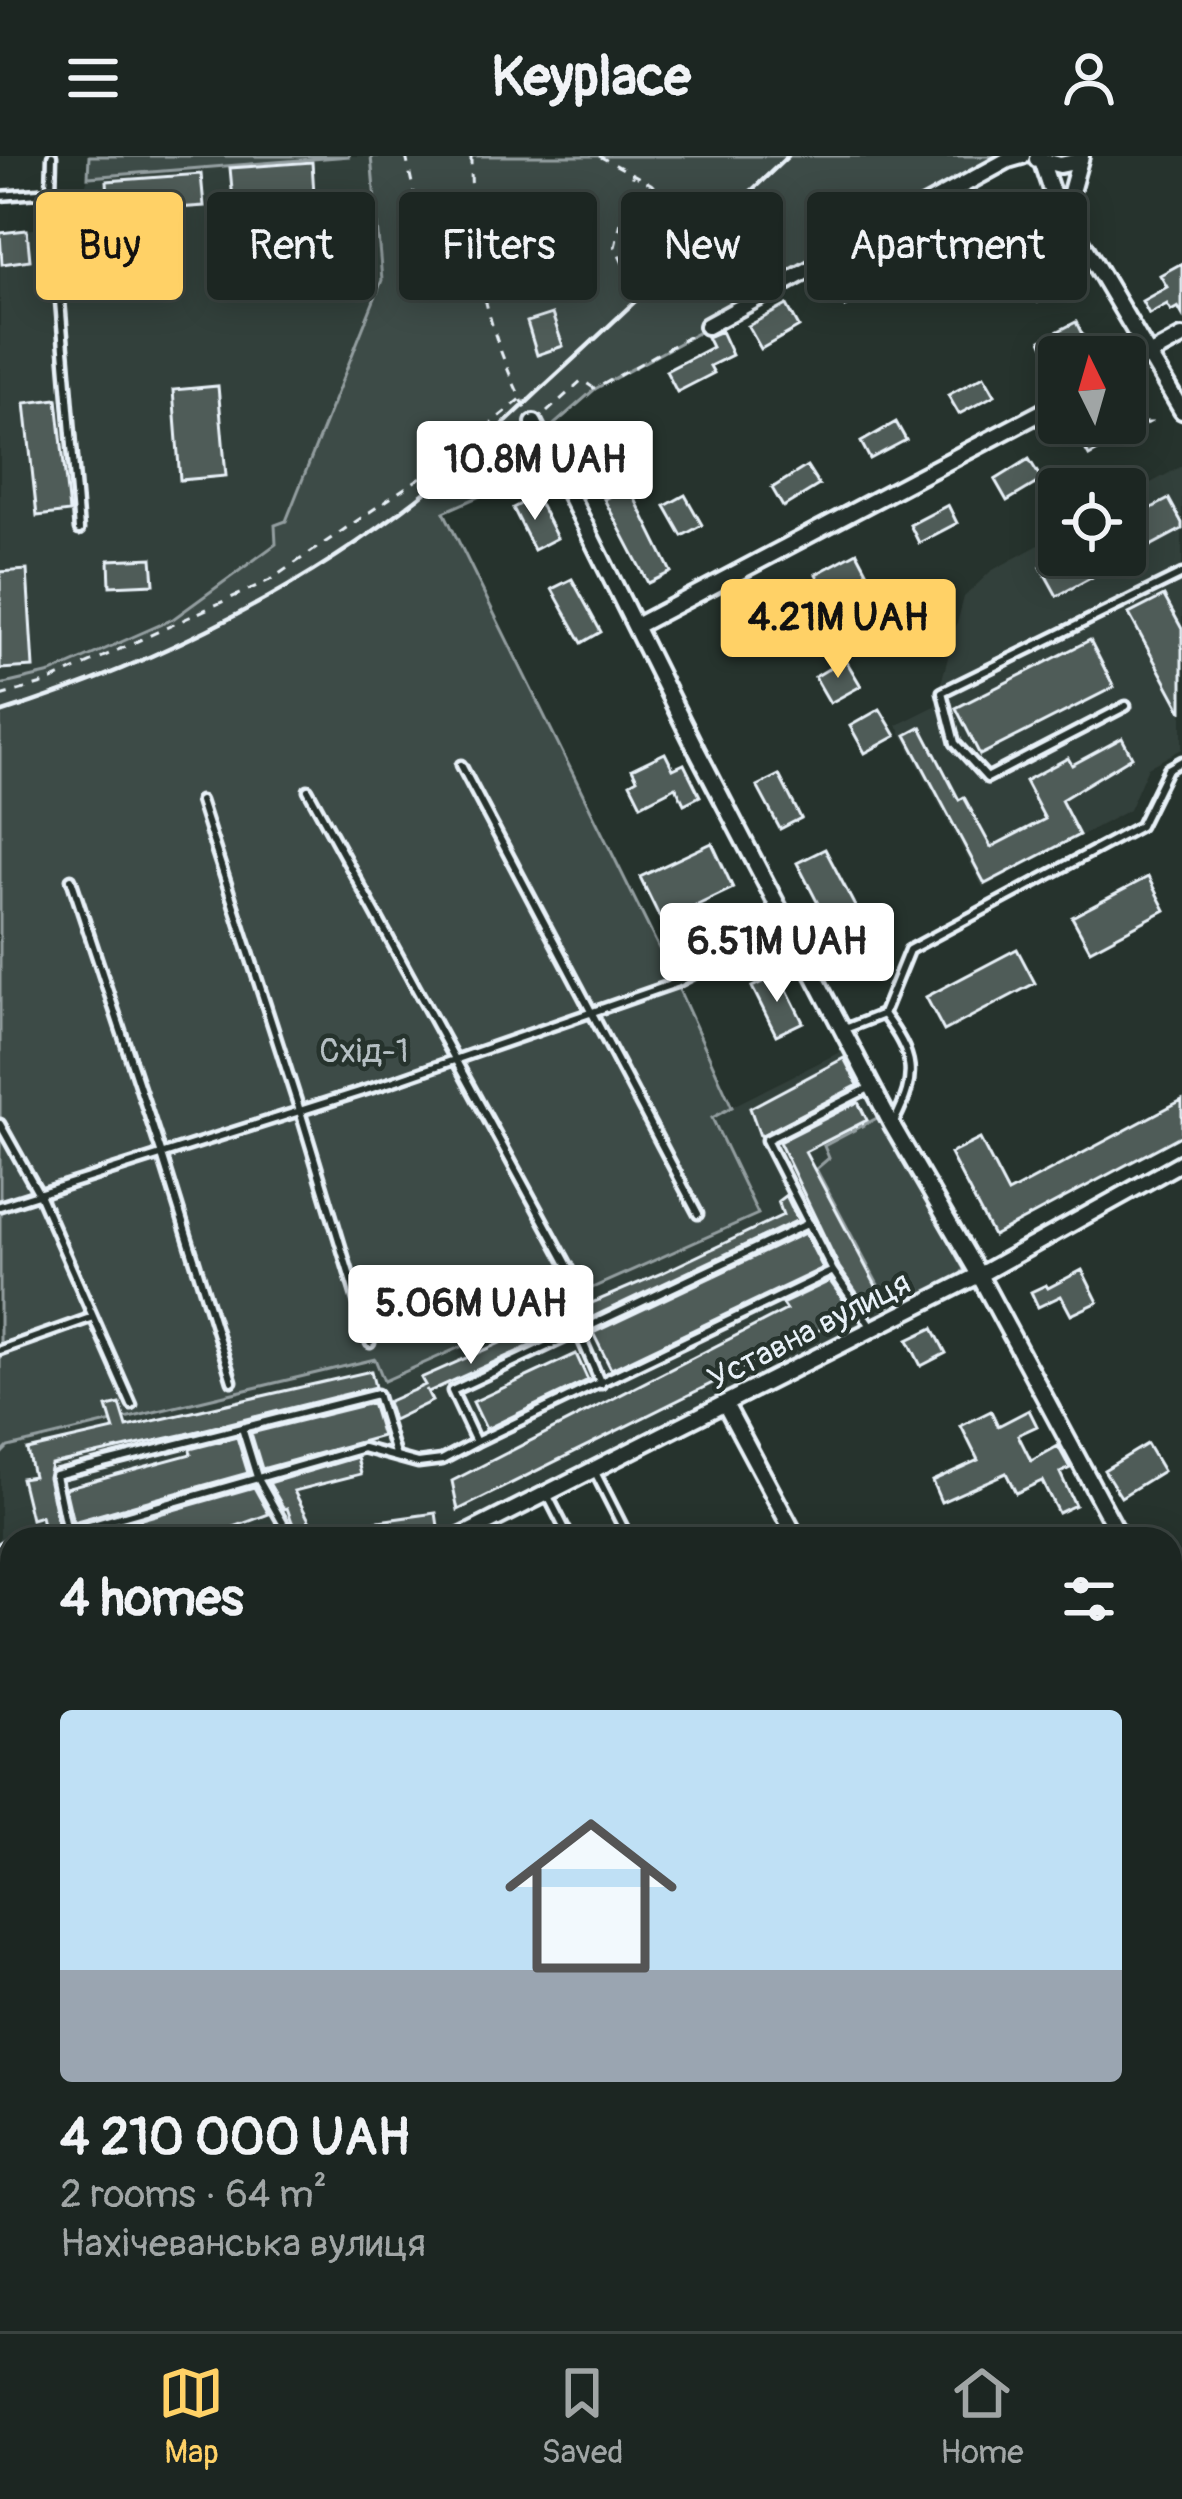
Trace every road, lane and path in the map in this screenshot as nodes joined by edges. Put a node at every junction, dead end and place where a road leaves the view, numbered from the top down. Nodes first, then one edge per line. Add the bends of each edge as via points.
1 (52, 156) edge
2 (406, 156) edge
3 (471, 156) edge
4 (599, 156) edge
5 (1023, 156) edge
6 (1080, 158) edge
7 (1041, 160) junction
8 (632, 176) junction
9 (51, 192) edge
10 (414, 192) edge
11 (471, 192) edge
12 (628, 192) edge
13 (659, 192) edge
14 (1052, 192) edge
15 (1071, 192) edge
16 (36, 193) edge
17 (0, 196) edge
18 (621, 222) edge
19 (1087, 248) edge
20 (621, 259) edge
21 (60, 300) edge
22 (485, 300) edge
23 (707, 326) joint
24 (1182, 337) edge
25 (1150, 355) junction
26 (1146, 357) edge
27 (521, 399) junction
28 (1182, 411) edge
29 (1038, 414) edge
30 (534, 423) junction
31 (79, 530) dead end
32 (1182, 574) edge
33 (636, 626) junction
34 (0, 696) edge
35 (1126, 706) dead end
36 (1182, 761) edge
37 (461, 765) dead end
38 (308, 790) dead end
39 (200, 801) dead end
40 (71, 880) dead end
41 (788, 925) junction
42 (592, 1013) junction
43 (883, 1014) junction
44 (842, 1030) junction
45 (454, 1060) junction
46 (872, 1087) junction
47 (301, 1111) junction
48 (0, 1124) edge
49 (892, 1125) junction
50 (162, 1154) junction
51 (1182, 1162) edge
52 (39, 1194) junction
53 (0, 1206) edge
54 (698, 1214) dead end
55 (809, 1223) junction
56 (832, 1271) junction
57 (573, 1275) dead end
58 (979, 1275) junction
59 (93, 1317) junction
60 (873, 1329) junction
61 (579, 1333) junction
62 (370, 1343) dead end
63 (0, 1350) edge
64 (232, 1381) dead end
65 (601, 1384) junction
66 (725, 1404) junction
67 (132, 1405) dead end
68 (242, 1428) junction
69 (476, 1442) junction
70 (396, 1457) junction
71 (594, 1470) junction
72 (257, 1477) junction
73 (547, 1494) junction
74 (66, 1527) edge
75 (84, 1527) edge
76 (285, 1527) edge
77 (480, 1527) edge
78 (564, 1527) edge
79 (623, 1527) edge
80 (791, 1527) edge
81 (1115, 1527) edge

1 - 9 lane
2 - 10 path
3 - 11 path
4 - 8 path
5 - 7 street
5 - 23 street
6 - 7 street
6 - 15 street
7 - 14 street
8 - 12 path
8 - 13 path
16 - 17 lane
18 - 20 path
19 - 25 street
21 - 31 lane
22 - 27 path
23 - 30 path via 595,389 582,380
24 - 25 street
25 - 26 street
25 - 28 street
27 - 30 path
27 - 34 path via 270,580 46,683
29 - 33 street
30 - 33 street
32 - 35 lane via 943,692 955,743 987,778
33 - 41 street
36 - 43 lane via 1168,769 1140,826 909,950
37 - 42 lane
38 - 45 lane
39 - 47 lane
40 - 50 lane
41 - 42 lane via 676,983
41 - 44 street
42 - 45 lane
42 - 54 lane
43 - 44 lane
43 - 49 lane via 910,1062 910,1090
44 - 46 street
45 - 47 lane
45 - 57 lane
46 - 49 street
46 - 55 lane via 766,1140
47 - 50 lane
47 - 62 lane
48 - 52 lane
49 - 58 street
50 - 52 lane
50 - 64 lane
51 - 58 street, Уставна вулиця
52 - 53 lane
52 - 59 lane
55 - 56 lane
55 - 61 lane
56 - 60 lane
56 - 65 lane
58 - 60 street, Уставна вулиця
58 - 81 street
59 - 63 lane
59 - 67 lane
60 - 66 street, Уставна вулиця
61 - 65 lane
61 - 69 lane via 452,1391
65 - 69 lane
66 - 71 street, Уставна вулиця
66 - 80 street
68 - 70 lane via 377,1394
68 - 72 lane
68 - 74 lane via 55,1475
69 - 70 lane via 442,1460
70 - 72 lane via 363,1448
71 - 73 street, Уставна вулиця
71 - 79 lane
72 - 75 lane
72 - 76 lane
73 - 77 street, Уставна вулиця
73 - 78 lane

